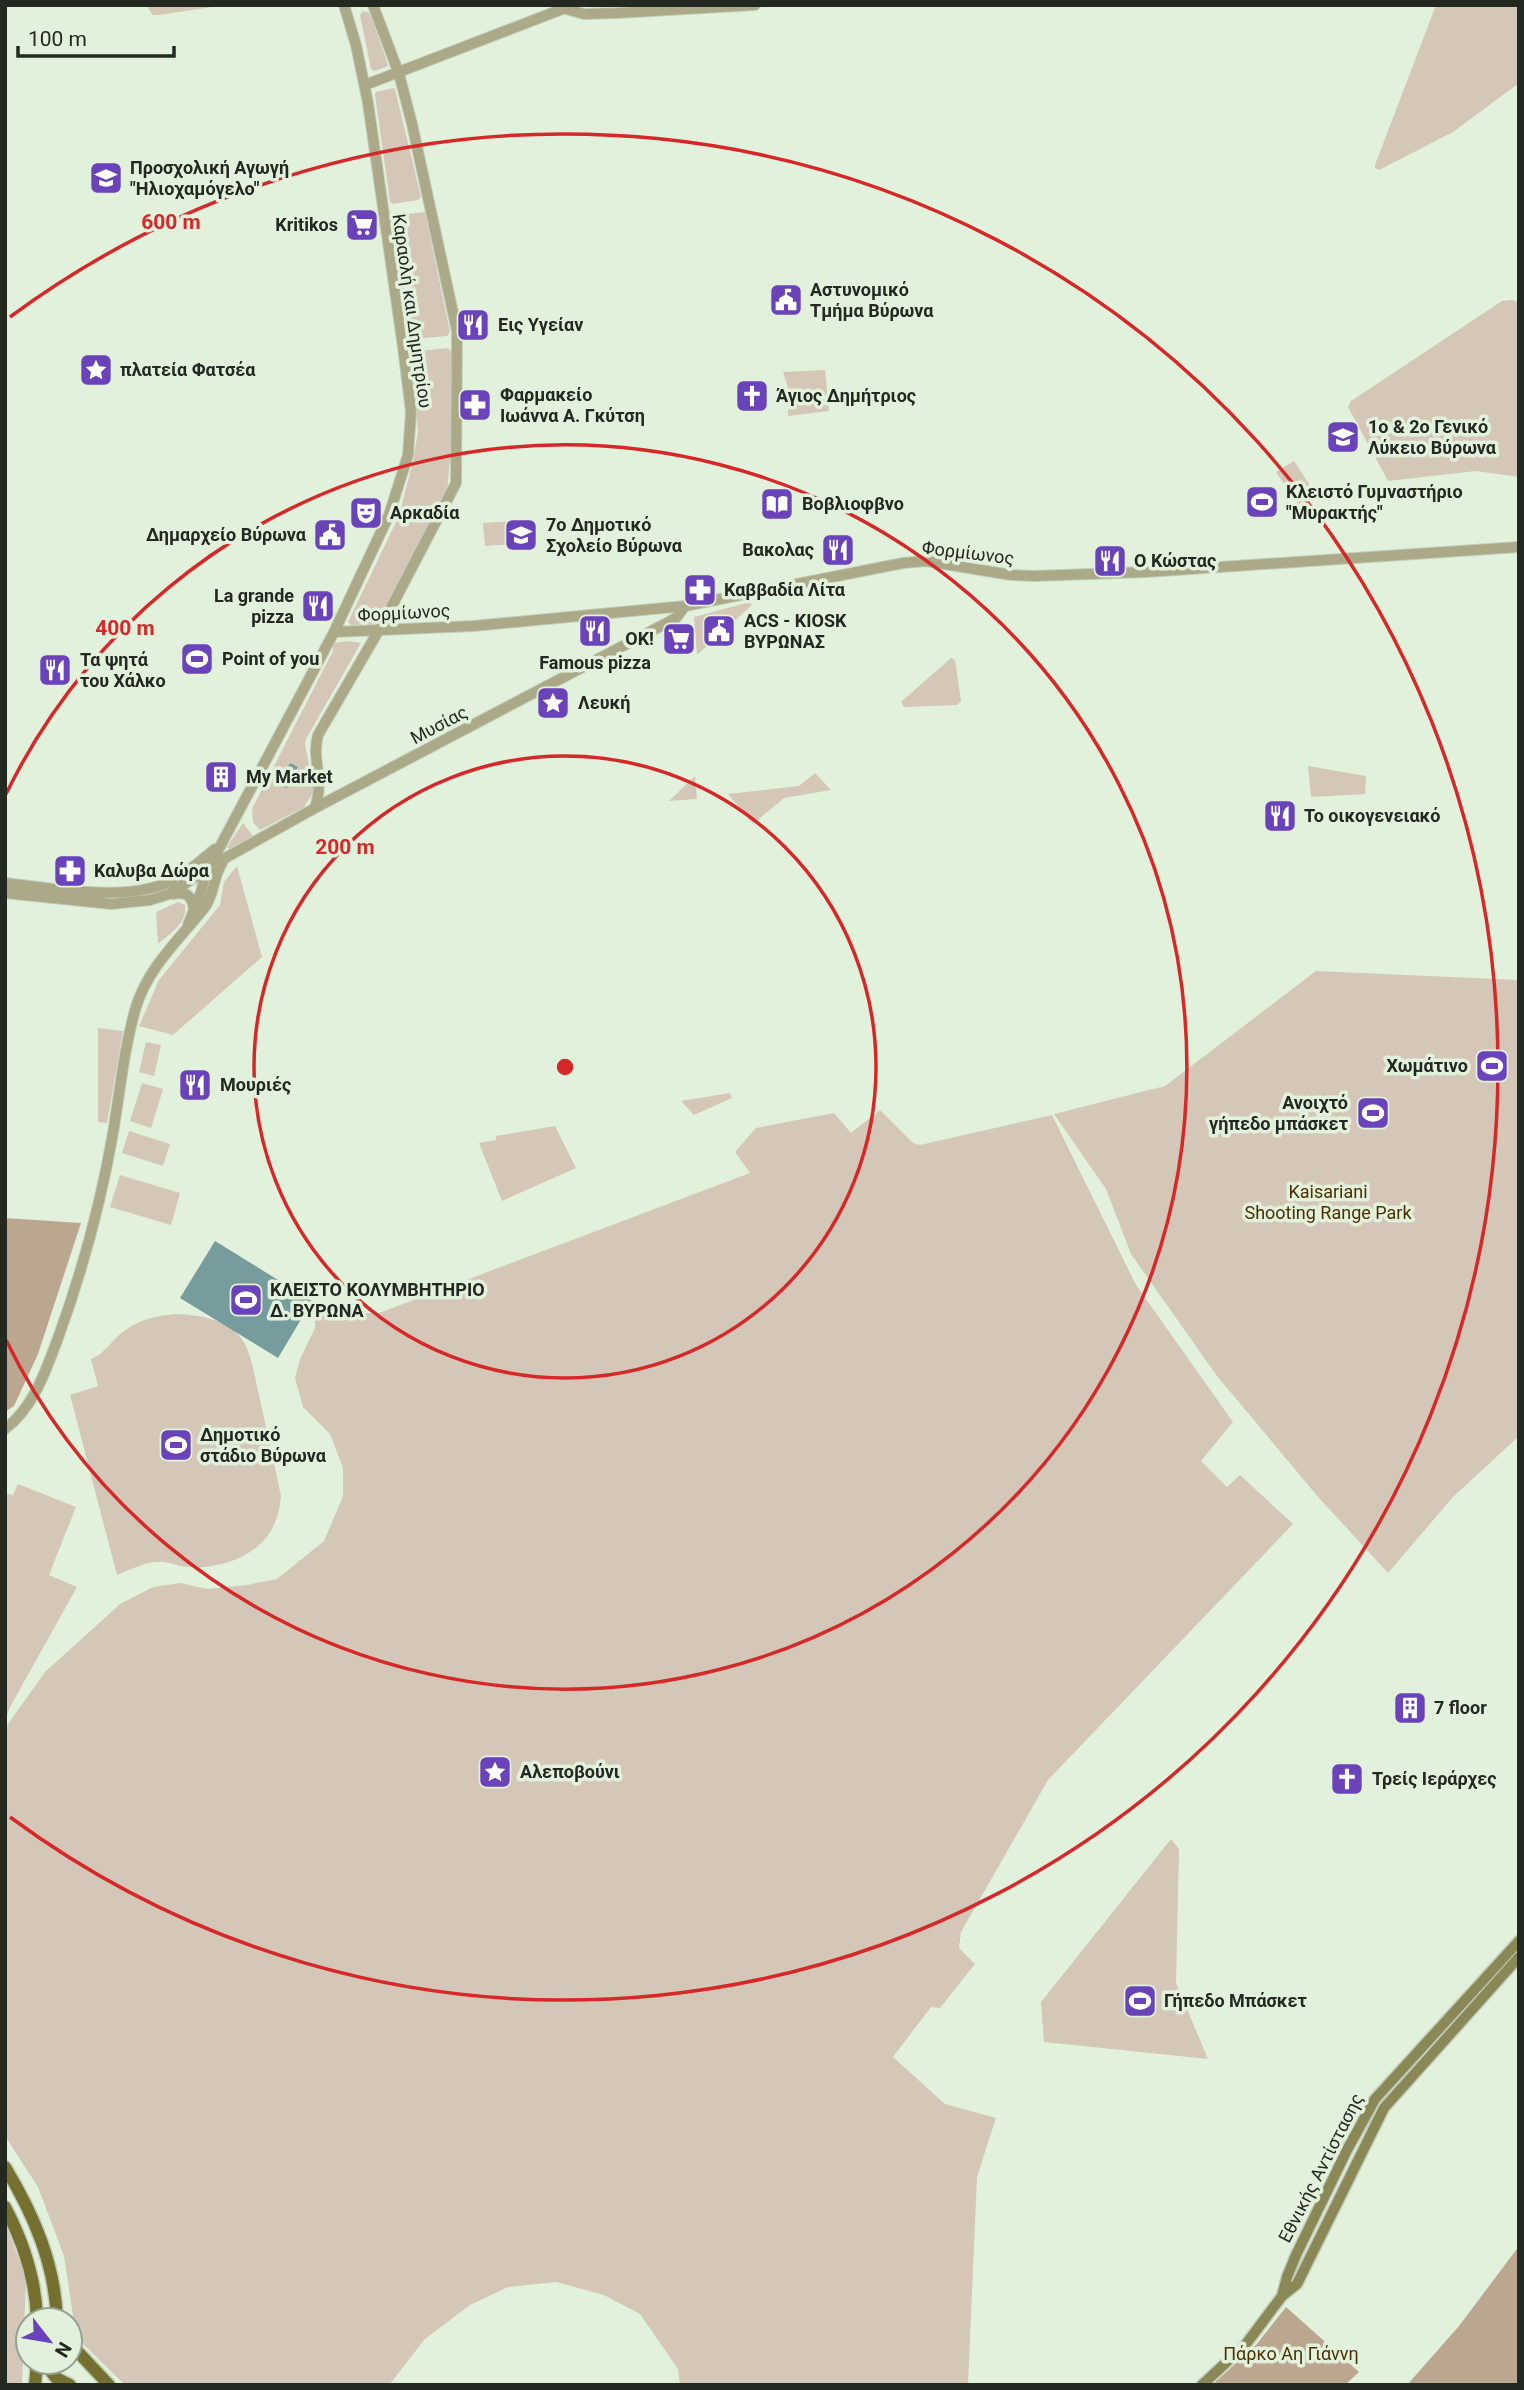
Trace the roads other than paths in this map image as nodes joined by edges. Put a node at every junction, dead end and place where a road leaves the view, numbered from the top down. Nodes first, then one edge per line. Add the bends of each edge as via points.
1 (344, 5) edge
2 (373, 5) edge
3 (755, 5) edge
4 (569, 7) edge
5 (399, 74) junction
6 (365, 85) junction
7 (1519, 547) edge
8 (685, 606) junction
9 (334, 632) junction
10 (378, 632) junction
11 (315, 808) junction
12 (220, 844) junction
13 (227, 857) junction
14 (206, 873) junction
15 (5, 883) edge
16 (5, 893) edge
17 (169, 894) junction
18 (194, 910) junction
19 (188, 925) junction
20 (5, 1429) edge
21 (1519, 1941) edge
22 (1519, 1957) edge
23 (5, 2167) edge
24 (5, 2207) edge
25 (1282, 2296) junction
26 (36, 2306) edge
27 (57, 2306) edge
28 (84, 2358) edge
29 (56, 2381) edge
30 (70, 2385) edge
31 (109, 2385) edge
32 (1202, 2385) edge

1 - 6 street, Καραολή και Δημητρίου
2 - 5 street, Καραολή και Δημητρίου
3 - 4 street via 584,14
4 - 5 street
5 - 6 street
5 - 10 street, Καραολή και Δημητρίου via 457,331 456,484
6 - 9 street, Καραολή και Δημητρίου via 411,412 408,455 399,490
7 - 8 street, Φορμίωνος via 1035,576 926,561
8 - 10 street, Φορμίωνος
8 - 11 street, Μυσίας via 676,618
9 - 10 street, Φορμίωνος
9 - 12 street, Καραολή και Δημητρίου
10 - 11 street, Καραολή και Δημητρίου via 318,735 320,786
11 - 13 street, Μυσίας
12 - 14 street, Καραολή και Δημητρίου
12 - 15 street via 180,876 152,888 93,891
13 - 14 street, Μυσίας
13 - 19 street via 217,871 207,904
14 - 17 street, Μυσίας
14 - 18 street, Καραολή και Δημητρίου
16 - 17 street, Μυσίας via 111,904
17 - 18 street via 187,894
18 - 19 street, Καραολή και Δημητρίου
19 - 20 street via 144,985 131,1026 110,1146 78,1279 36,1391
21 - 25 main road, Εθνικής Αντίστασης via 1375,2099 1296,2255
22 - 25 main road, Εθνικής Αντίστασης via 1384,2108 1297,2284
23 - 27 main road via 41,2238
24 - 26 main road via 22,2244
25 - 32 main road, Εθνικής Αντίστασης via 1246,2344
28 - 31 main road
29 - 30 main road

